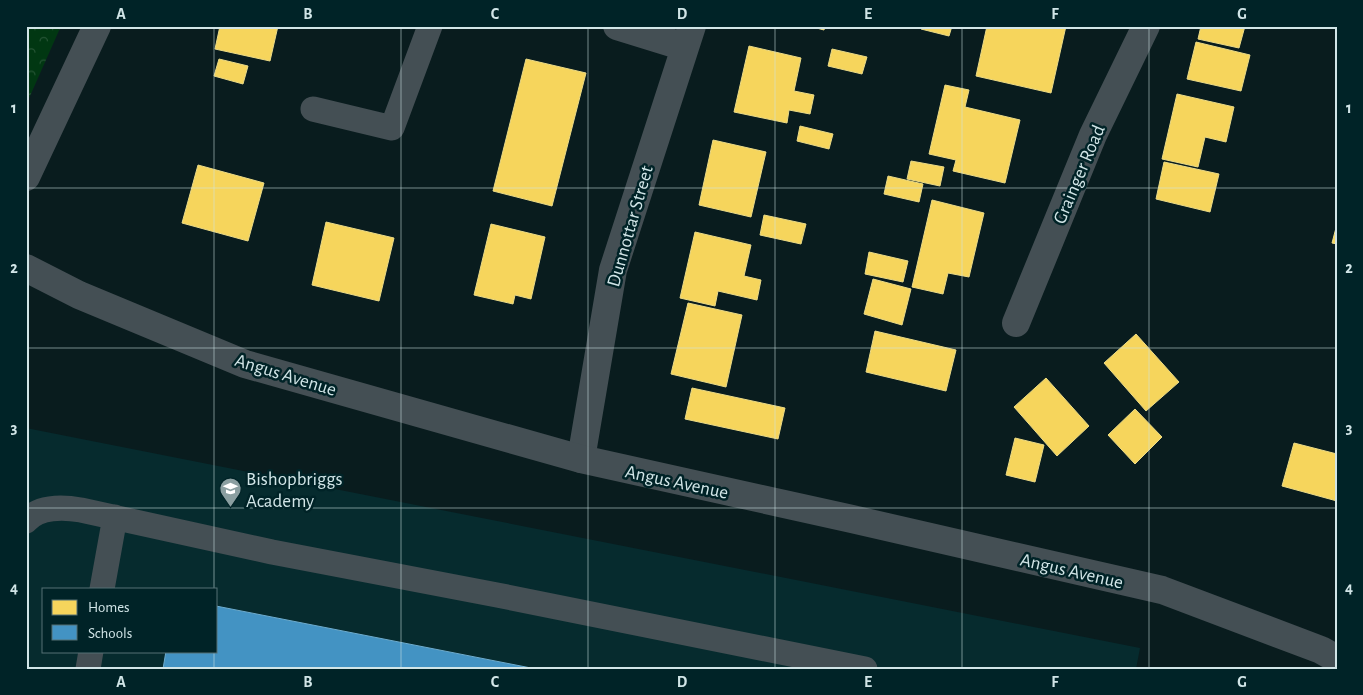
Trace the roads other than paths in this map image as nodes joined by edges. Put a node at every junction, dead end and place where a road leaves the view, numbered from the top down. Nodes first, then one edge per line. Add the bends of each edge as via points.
1 (97, 26) edge
2 (430, 26) edge
3 (617, 26) edge
4 (1146, 26) edge
5 (688, 36) edge
6 (313, 109) dead end
7 (26, 177) edge
8 (26, 268) edge
9 (1016, 323) dead end
10 (581, 459) junction
11 (115, 517) junction
12 (26, 521) edge
13 (102, 588) edge
14 (91, 652) edge
15 (1337, 659) edge
16 (88, 669) edge
17 (865, 669) edge

1 - 7 street
2 - 6 lane via 392,128
3 - 5 street
4 - 9 street, Grainger Road via 1094,135
5 - 10 street, Dunnottar Street via 613,270
8 - 10 street, Angus Avenue via 79,296 245,364
10 - 15 street, Angus Avenue via 1162,590 1321,650
11 - 12 lane via 67,507 47,509
11 - 13 lane
11 - 17 lane via 272,552
14 - 16 lane

